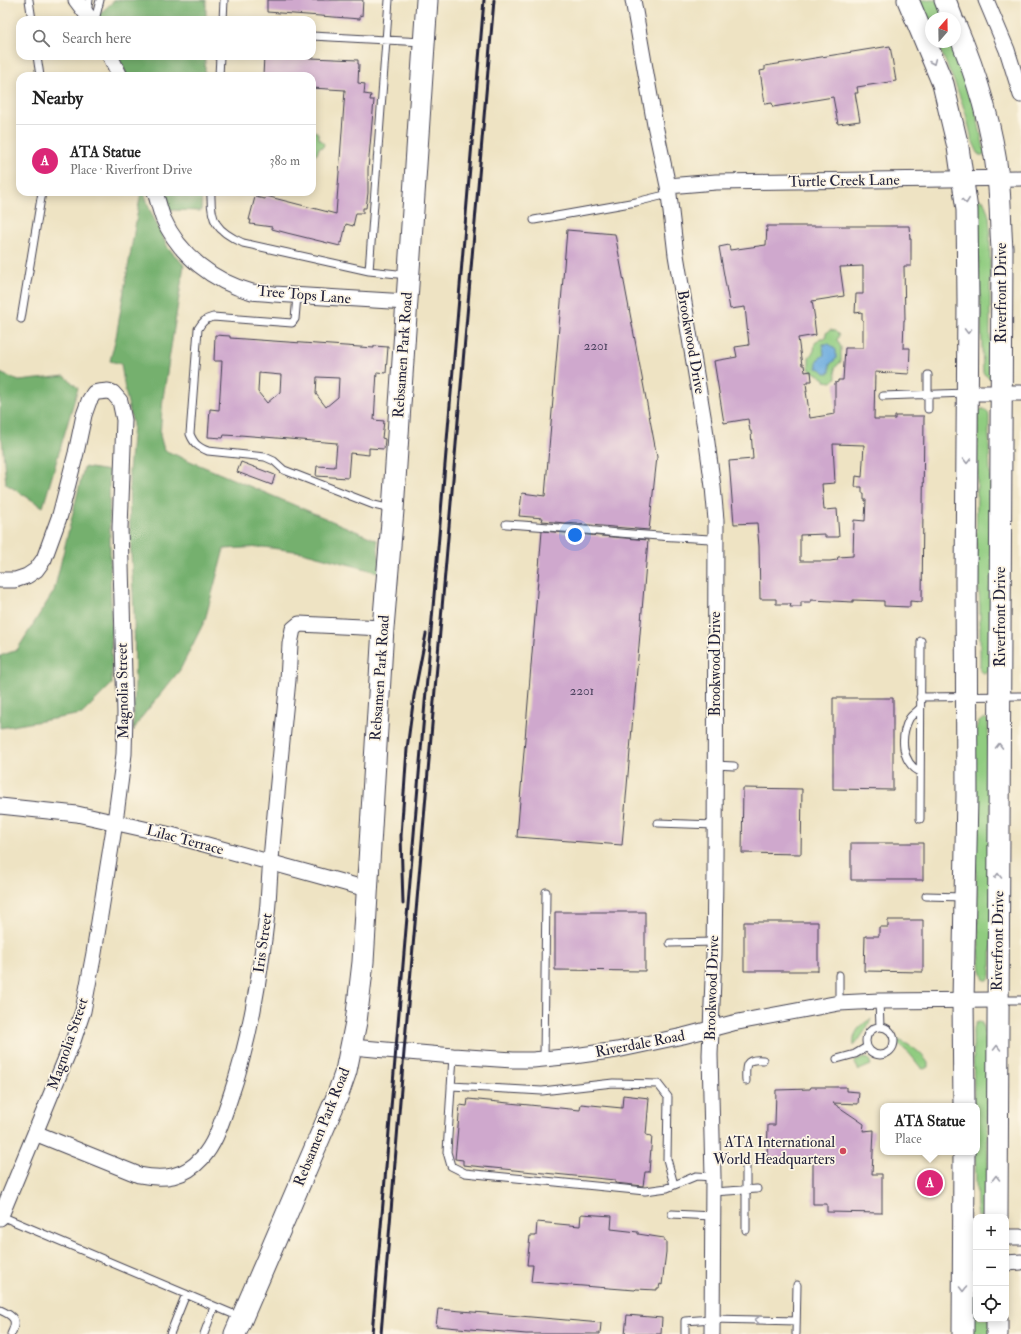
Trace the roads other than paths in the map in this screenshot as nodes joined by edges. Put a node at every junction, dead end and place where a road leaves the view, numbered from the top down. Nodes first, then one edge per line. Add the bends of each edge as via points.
1 (29, 0) edge
2 (76, 0) edge
3 (100, 0) edge
4 (224, 0) edge
5 (389, 0) edge
6 (427, 0) edge
7 (633, 0) edge
8 (908, 0) edge
9 (945, 0) edge
10 (986, 0) edge
11 (950, 12) edge
12 (91, 13) edge
13 (31, 16) edge
14 (223, 16) edge
15 (316, 36) edge
16 (961, 38) edge
17 (387, 40) junction
18 (425, 42) junction
19 (38, 60) edge
20 (112, 60) edge
21 (220, 60) edge
22 (39, 72) edge
23 (118, 72) edge
24 (219, 72) edge
25 (1021, 95) edge
26 (998, 178) junction
27 (1021, 178) edge
28 (964, 179) junction
29 (668, 190) junction
30 (41, 196) edge
31 (156, 196) edge
32 (211, 196) edge
33 (534, 220) dead end
34 (369, 271) junction
35 (408, 275) junction
36 (297, 296) junction
37 (406, 302) junction
38 (21, 320) dead end
39 (928, 375) dead end
40 (1001, 392) junction
41 (968, 393) junction
42 (1021, 393) edge
43 (928, 394) junction
44 (883, 396) dead end
45 (928, 409) dead end
46 (393, 510) junction
47 (506, 524) dead end
48 (717, 539) junction
49 (0, 580) edge
50 (383, 628) junction
51 (921, 641) dead end
52 (1000, 696) junction
53 (1021, 696) edge
54 (966, 697) junction
55 (920, 698) junction
56 (920, 708) junction
57 (715, 765) junction
58 (734, 766) dead end
59 (920, 772) junction
60 (0, 806) edge
61 (920, 818) dead end
62 (115, 822) junction
63 (658, 823) dead end
64 (715, 825) junction
65 (271, 863) junction
66 (368, 889) junction
67 (546, 892) dead end
68 (926, 896) dead end
69 (965, 897) junction
70 (714, 942) junction
71 (670, 943) dead end
72 (839, 975) dead end
73 (963, 1000) junction
74 (997, 1000) junction
75 (1021, 1000) edge
76 (879, 1001) junction
77 (839, 1003) junction
78 (880, 1027) junction
79 (711, 1029) junction
80 (352, 1047) junction
81 (867, 1047) junction
82 (453, 1056) junction
83 (544, 1059) junction
84 (837, 1059) dead end
85 (764, 1060) dead end
86 (746, 1082) dead end
87 (451, 1086) junction
88 (964, 1103) edge
89 (35, 1134) junction
90 (964, 1155) edge
91 (746, 1166) dead end
92 (713, 1184) junction
93 (674, 1185) junction
94 (757, 1189) dead end
95 (746, 1190) junction
96 (672, 1214) dead end
97 (997, 1214) edge
98 (712, 1216) junction
99 (0, 1217) edge
100 (746, 1230) dead end
101 (1009, 1237) edge
102 (1021, 1237) edge
103 (970, 1238) edge
104 (1021, 1262) edge
105 (969, 1263) edge
106 (1009, 1263) edge
107 (797, 1284) dead end
108 (186, 1294) junction
109 (214, 1307) junction
110 (0, 1310) edge
111 (712, 1319) junction
112 (796, 1321) junction
113 (997, 1322) edge
114 (239, 1326) edge
115 (11, 1334) edge
116 (170, 1334) edge
117 (204, 1334) edge
118 (685, 1334) edge
119 (712, 1334) edge
120 (796, 1334) edge
121 (963, 1334) edge
122 (997, 1334) edge

1 - 13 lane
2 - 12 street
3 - 12 lane
4 - 14 lane
5 - 17 lane
6 - 18 street, Rebsamen Park Road
7 - 29 street, Brookwood Drive
8 -> 28 street via 943,84
9 - 11 street
10 - 25 street via 1007,50
15 - 17 lane
16 - 26 street, Riverfront Drive via 981,95
17 - 18 lane
17 - 34 lane
18 - 35 street, Rebsamen Park Road
19 - 22 lane
20 - 23 street
21 - 24 lane
26 - 27 street, Turtle Creek Lane
26 - 28 street, Turtle Creek Lane
26 - 40 street, Riverfront Drive via 1002,248
28 - 29 street, Turtle Creek Lane via 716,182
28 -> 41 street via 967,210
29 - 33 lane via 636,202
29 - 48 street, Brookwood Drive via 676,255 705,428
30 - 38 lane
31 - 36 street, Tree Tops Lane via 163,218 175,240 207,272 253,292
32 - 34 lane via 214,223 243,243
34 - 35 lane
35 - 37 street, Rebsamen Park Road
36 - 37 street, Tree Tops Lane
36 - 46 lane via 295,319 292,323 213,317 202,323 198,329 190,434 193,442 199,448 208,450 265,457 284,470
37 - 46 street, Rebsamen Park Road
39 - 43 lane
40 - 41 street
40 - 42 street
40 - 52 street, Riverfront Drive
41 - 43 lane
41 -> 54 street
43 - 44 lane
43 - 45 lane
46 - 50 street, Rebsamen Park Road
47 - 48 lane
48 - 57 street, Brookwood Drive
49 - 62 street, Magnolia Street via 15,580 27,576 36,570 44,559 60,515 89,401 94,393 113,393 120,401 124,420 120,528 125,713 124,754
50 - 65 street, Iris Street via 299,624 293,629
50 - 66 street, Rebsamen Park Road
51 - 55 lane
52 - 53 lane
52 - 54 lane
74 -> 52 street, Riverfront Drive
54 - 55 lane
54 - 69 street
55 - 56 lane
56 - 59 lane
56 - 59 lane via 910,718 902,742 906,758 914,769
57 - 58 lane
57 - 64 street, Brookwood Drive
59 - 61 lane
60 - 62 street, Lilac Terrace via 69,813
62 - 65 street, Lilac Terrace
62 - 89 street, Magnolia Street via 82,1011 73,1041
63 - 64 lane
64 - 70 street, Brookwood Drive
65 - 66 street, Lilac Terrace
65 - 89 street, Iris Street via 267,914 250,1024 236,1082 224,1117 211,1146 202,1158 180,1174 152,1178
66 - 80 street, Rebsamen Park Road via 362,970
67 - 83 lane
68 - 69 lane
69 - 73 street
70 - 71 lane
70 - 79 street, Brookwood Drive
72 - 77 lane
73 - 74 street, Riverdale Road
73 - 76 street, Riverdale Road
73 - 88 street
74 - 75 lane
97 -> 74 street, Riverfront Drive
76 - 77 street, Riverdale Road
76 - 78 lane
77 - 79 street, Riverdale Road
78 - 81 lane via 868,1034
78 - 81 lane via 892,1034 893,1047 887,1054 880,1055 873,1054
79 - 83 street, Riverdale Road via 617,1050
79 - 92 street, Brookwood Drive
80 - 82 street, Riverdale Road
80 - 114 street, Rebsamen Park Road via 337,1097
81 - 84 lane via 855,1054
82 - 83 street, Riverdale Road via 513,1060
82 - 87 lane
85 - 86 lane via 753,1059 749,1062
87 - 93 lane via 447,1152 451,1166 465,1173 645,1191
87 - 93 lane via 542,1091 613,1083 658,1084 668,1097 667,1159
89 - 99 street, Magnolia Street
90 - 103 street
91 - 95 lane
92 - 93 lane via 696,1176
92 - 95 lane
92 - 98 street, Brookwood Drive
94 - 95 lane
95 - 100 lane
96 - 98 lane
98 - 111 street, Brookwood Drive
99 - 108 lane
101 - 102 street
103 - 105 street
104 - 106 street
105 -> 121 street
107 - 112 lane
108 - 109 lane
108 - 116 lane
109 - 114 lane
109 - 117 lane
110 - 115 lane via 15,1321
112 -> 111 lane
111 - 118 lane via 685,1321
111 - 119 street, Brookwood Drive
112 - 120 lane
113 - 122 street

